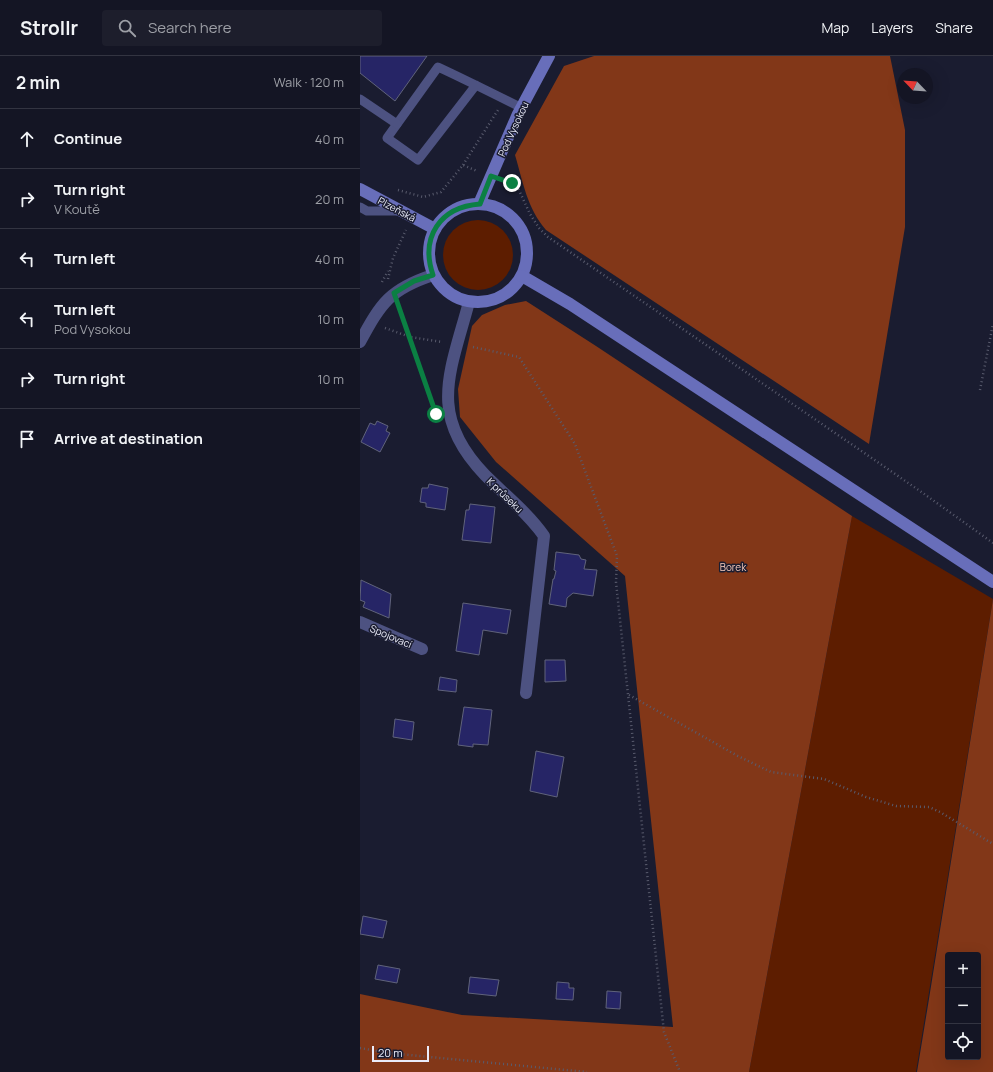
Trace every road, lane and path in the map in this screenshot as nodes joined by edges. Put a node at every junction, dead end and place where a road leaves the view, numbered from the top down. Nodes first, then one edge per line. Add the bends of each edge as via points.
1 (549, 56) edge
2 (476, 85) junction
3 (360, 99) edge
4 (504, 99) junction
5 (522, 108) junction
6 (397, 124) junction
7 (463, 165) junction
8 (491, 176) junction
9 (391, 188) dead end
10 (360, 189) edge
11 (423, 197) junction
12 (480, 204) junction
13 (360, 207) edge
14 (401, 211) junction
15 (412, 217) junction
16 (435, 229) junction
17 (433, 275) junction
18 (522, 276) junction
19 (394, 293) junction
20 (469, 302) junction
21 (370, 322) junction
22 (993, 324) edge
23 (410, 337) junction
24 (360, 342) edge
25 (457, 344) junction
26 (980, 390) dead end
27 (434, 407) dead end
28 (993, 543) edge
29 (993, 582) edge
30 (360, 622) edge
31 (422, 649) dead end
32 (526, 693) dead end
33 (628, 695) junction
34 (993, 844) edge
35 (360, 1048) edge
36 (587, 1072) edge
37 (680, 1072) edge

1 - 5 main road, Pod Vysokou
2 - 4 lane
2 - 6 lane via 438,67
2 - 6 lane via 418,160 387,138
3 - 6 lane
4 - 5 lane
4 - 7 path
5 - 8 main road, Pod Vysokou
7 - 8 path
7 - 11 path via 441,192
8 - 12 main road, Pod Vysokou
8 - 28 path via 512,183 518,188 530,214 548,237
9 - 11 path
10 - 14 main road, Plzeňská
11 - 15 path
12 - 16 main road via 464,206 449,213
12 - 18 main road via 501,209 510,215 523,233 528,255
13 - 14 lane via 367,211
14 - 15 main road, Plzeňská
15 - 16 main road, Plzeňská
15 - 19 path via 389,271 388,279
16 - 17 main road via 429,247
17 - 19 street via 414,281
17 - 20 main road via 448,293
18 - 20 main road via 509,292 500,298 480,303
18 - 29 main road via 570,304
19 - 21 street
19 - 23 path
20 - 25 street, K průseku
21 - 23 path
21 - 24 street
22 - 26 path
23 - 25 path
23 - 27 path
25 - 32 street, K průseku via 448,378 447,408 456,438 484,474 536,524 544,536
25 - 33 path via 518,357 575,444 617,556 616,582
30 - 31 street, Spojovací
33 - 34 path via 771,772 824,779 866,797 896,806 929,807
33 - 37 path via 664,1032
35 - 36 path via 388,1053

